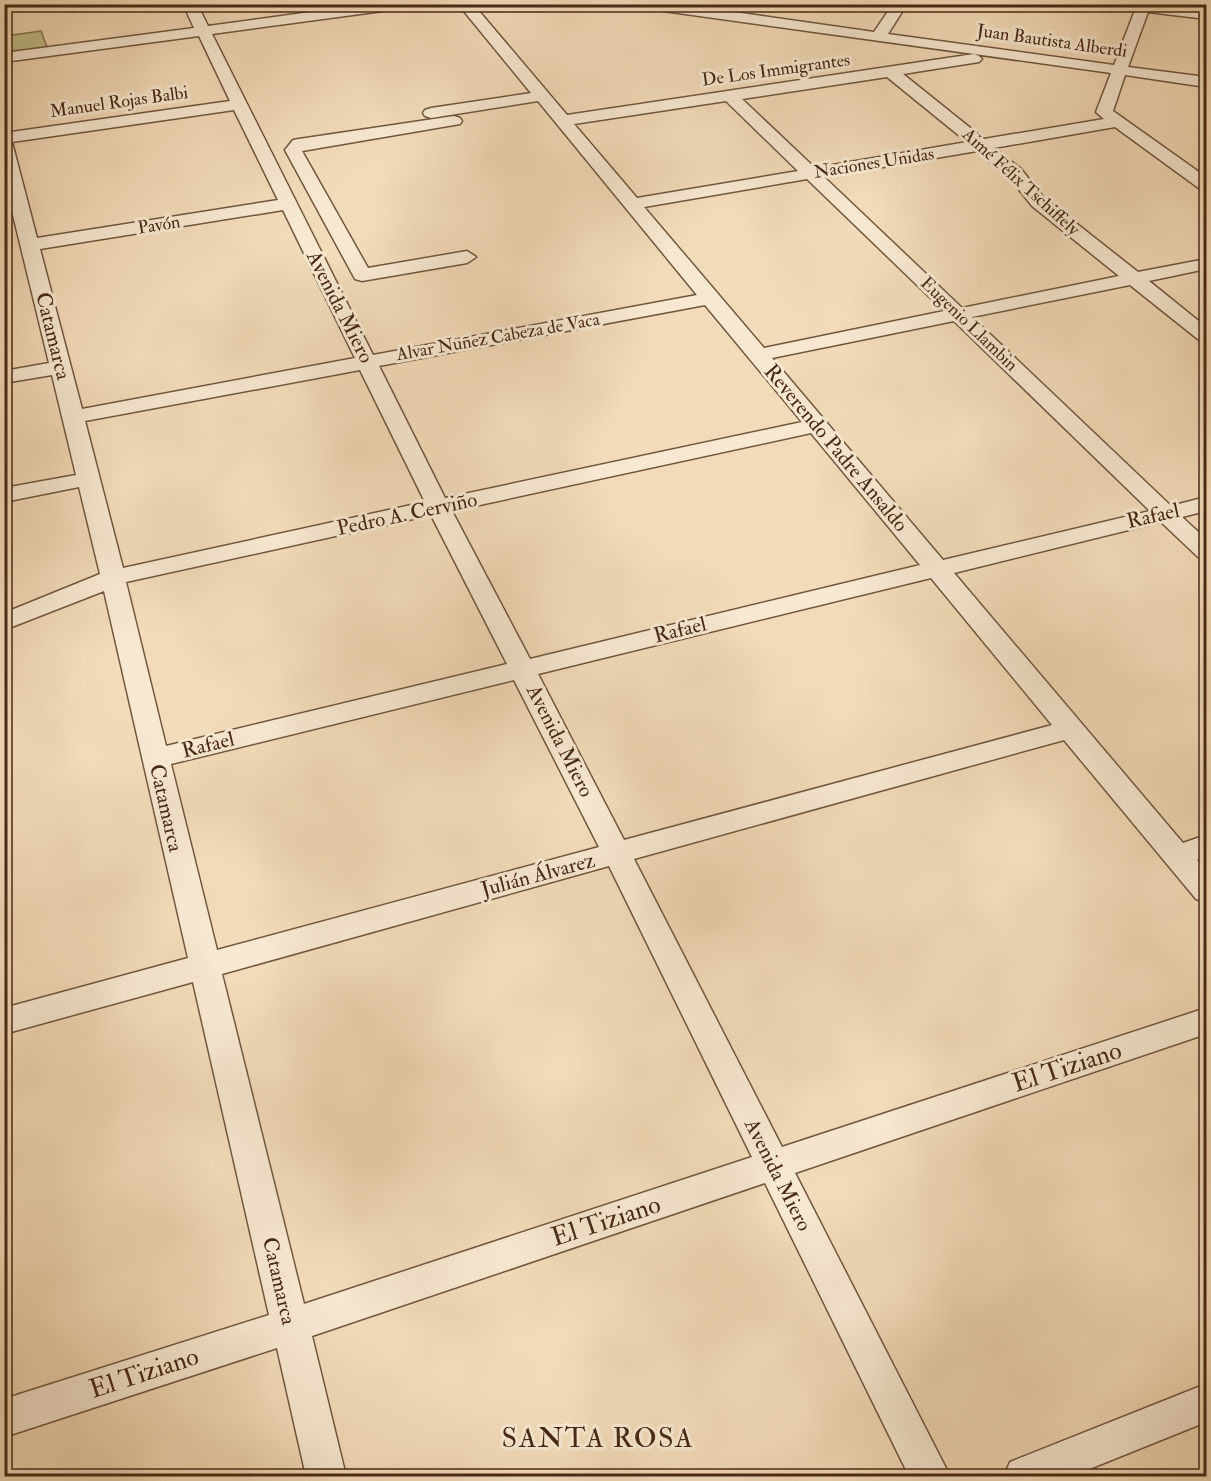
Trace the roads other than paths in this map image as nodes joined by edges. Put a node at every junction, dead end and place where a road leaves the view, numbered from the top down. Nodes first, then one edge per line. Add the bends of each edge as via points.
1 (190, 4) edge
2 (405, 4) edge
3 (465, 4) edge
4 (900, 4) edge
5 (1124, 4) edge
6 (651, 5) edge
7 (1144, 6) edge
8 (1206, 15) edge
9 (204, 32) junction
10 (878, 37) junction
11 (995, 53) junction
12 (4, 58) edge
13 (1121, 70) junction
14 (891, 72) junction
15 (1206, 82) edge
16 (541, 96) junction
17 (730, 96) junction
18 (239, 104) junction
19 (453, 121) dead end
20 (562, 121) junction
21 (1117, 122) junction
22 (4, 139) edge
23 (255, 140) junction
24 (982, 145) junction
25 (811, 173) junction
26 (1206, 184) edge
27 (631, 204) junction
28 (292, 213) junction
29 (330, 217) junction
30 (4, 237) edge
31 (29, 239) junction
32 (467, 257) dead end
33 (1206, 264) edge
34 (1135, 278) junction
35 (710, 297) junction
36 (959, 314) junction
37 (1206, 336) edge
38 (758, 355) junction
39 (367, 361) junction
40 (61, 367) junction
41 (4, 377) edge
42 (74, 417) junction
43 (816, 425) junction
44 (88, 478) junction
45 (4, 495) edge
46 (1206, 504) edge
47 (439, 507) junction
48 (1166, 513) junction
49 (1206, 552) edge
50 (937, 568) junction
51 (113, 578) junction
52 (4, 621) edge
53 (523, 668) junction
54 (1071, 729) junction
55 (154, 758) junction
56 (1206, 846) edge
57 (617, 854) junction
58 (1177, 856) junction
59 (1206, 891) edge
60 (204, 967) junction
61 (4, 1021) edge
62 (1206, 1021) edge
63 (774, 1165) junction
64 (290, 1326) junction
65 (1206, 1403) edge
66 (4, 1418) edge
67 (326, 1476) edge
68 (930, 1476) edge
69 (1024, 1476) edge

1 - 9 street, Avenida Miero
2 - 9 street
3 - 16 street, Reverendo Padre Ansaldo
4 - 10 street
5 - 7 street
6 - 10 street, Juan Bautista Alberdi
7 - 8 street
7 - 13 street
9 - 12 street
9 - 18 street, Avenida Miero
10 - 11 street, Juan Bautista Alberdi
11 - 13 street, Juan Bautista Alberdi
11 - 14 street, De Los Immigrantes
13 - 15 street, Juan Bautista Alberdi
13 - 21 street via 1104,112
14 - 17 street, De Los Immigrantes
14 - 24 street, Aimé Félix Tschiffely
16 - 20 street, Reverendo Padre Ansaldo
16 - 23 street
17 - 20 street, De Los Immigrantes
17 - 25 street, Eugenio Llambin
18 - 22 street, Manuel Rojas Balbi
18 - 23 street, Avenida Miero
19 - 29 street via 294,146 292,150
20 - 27 street, Reverendo Padre Ansaldo
21 - 24 street, Naciones Unidas
21 - 26 street
22 - 31 street, Catamarca
23 - 28 street, Avenida Miero
24 - 25 street, Naciones Unidas
24 - 34 street, Aimé Félix Tschiffely via 1015,173 1038,202
25 - 27 street, Naciones Unidas
25 - 36 street, Eugenio Llambin
27 - 35 street, Reverendo Padre Ansaldo
28 - 29 street, Pavón
28 - 31 street, Pavón
28 - 39 street, Avenida Miero
29 - 32 street via 362,275
30 - 31 street, Pavón
31 - 40 street, Catamarca
33 - 34 street
34 - 36 street
34 - 37 street, Aimé Félix Tschiffely
35 - 38 street, Reverendo Padre Ansaldo
35 - 39 street, Alvar Nuñez Cabeza de Vaca
36 - 38 street
36 - 48 street, Eugenio Llambin
38 - 43 street, Reverendo Padre Ansaldo
39 - 42 street, Alvar Nuñez Cabeza de Vaca
39 - 47 street, Avenida Miero
40 - 41 street
40 - 42 street, Catamarca
42 - 44 street, Catamarca
43 - 47 street, Pedro A. Cerviño
43 - 50 street, Reverendo Padre Ansaldo
44 - 45 street
44 - 51 street, Catamarca
46 - 48 street, Rafael
47 - 51 street, Pedro A. Cerviño
47 - 53 street, Avenida Miero
48 - 49 street, Eugenio Llambin
48 - 50 street, Rafael
50 - 53 street, Rafael
50 - 54 street, Reverendo Padre Ansaldo
51 - 52 street, Pedro A. Cerviño
51 - 55 street, Catamarca
53 - 55 street, Rafael
53 - 57 street, Avenida Miero
54 - 57 street, Julián Álvarez
54 - 58 street, Reverendo Padre Ansaldo
55 - 60 street, Catamarca
56 - 58 street
57 - 60 street, Julián Álvarez
57 - 63 street, Avenida Miero
58 - 59 street, Reverendo Padre Ansaldo
60 - 61 street, Julián Álvarez
60 - 64 street, Catamarca
62 - 63 street, El Tiziano
63 - 64 street, El Tiziano
63 - 68 street, Avenida Miero
64 - 66 street, El Tiziano
64 - 67 street, Catamarca
65 - 69 street

